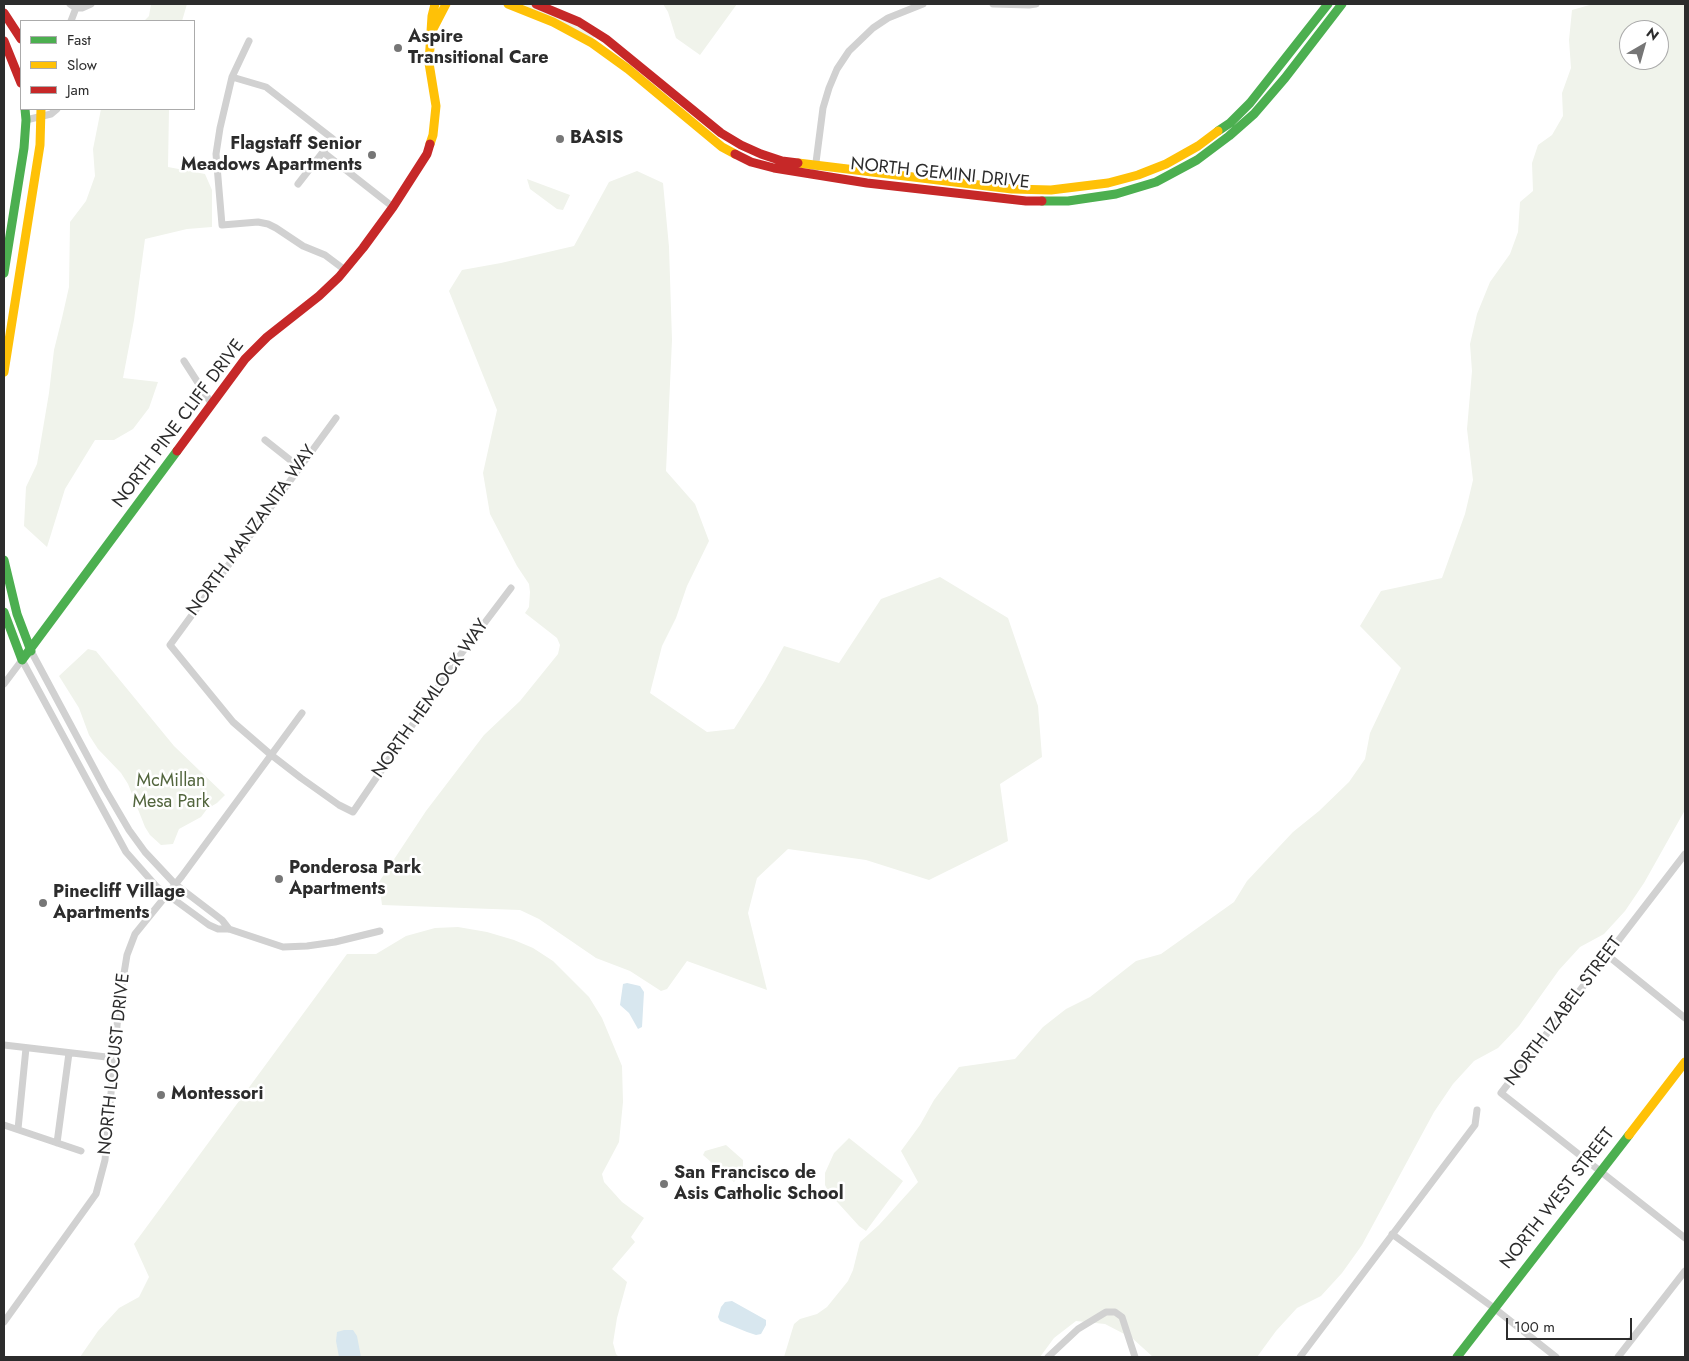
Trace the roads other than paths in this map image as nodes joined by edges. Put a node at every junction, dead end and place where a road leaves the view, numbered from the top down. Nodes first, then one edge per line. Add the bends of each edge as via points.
1 (91, 4) edge
2 (435, 4) edge
3 (446, 4) edge
4 (508, 4) edge
5 (536, 4) edge
6 (923, 4) edge
7 (993, 4) edge
8 (1036, 4) edge
9 (1328, 4) edge
10 (1342, 4) edge
11 (73, 6) edge
12 (4, 13) edge
13 (71, 20) edge
14 (431, 31) junction
15 (20, 37) edge
16 (4, 41) edge
17 (249, 41) dead end
18 (232, 77) junction
19 (20, 79) edge
20 (25, 110) edge
21 (56, 110) edge
22 (41, 113) edge
23 (26, 120) junction
24 (323, 152) junction
25 (816, 166) junction
26 (815, 175) junction
27 (298, 184) dead end
28 (393, 207) junction
29 (345, 270) junction
30 (4, 273) edge
31 (184, 361) dead end
32 (4, 372) edge
33 (211, 404) junction
34 (336, 418) dead end
35 (265, 440) dead end
36 (299, 466) junction
37 (4, 560) edge
38 (511, 588) dead end
39 (4, 612) edge
40 (31, 650) junction
41 (22, 660) junction
42 (4, 684) edge
43 (302, 713) dead end
44 (270, 754) junction
45 (106, 790) junction
46 (95, 796) junction
47 (1685, 854) edge
48 (176, 884) junction
49 (168, 894) junction
50 (229, 929) junction
51 (380, 931) dead end
52 (1607, 955) junction
53 (1685, 1018) edge
54 (4, 1045) edge
55 (26, 1048) junction
56 (69, 1053) junction
57 (115, 1058) junction
58 (1685, 1062) edge
59 (1476, 1110) dead end
60 (4, 1125) edge
61 (18, 1129) junction
62 (57, 1143) junction
63 (81, 1151) dead end
64 (1600, 1171) junction
65 (1392, 1234) junction
66 (1685, 1238) edge
67 (1685, 1271) edge
68 (1494, 1308) junction
69 (4, 1322) edge
70 (1048, 1357) edge
71 (1135, 1357) edge
72 (1300, 1357) edge
73 (1457, 1357) edge
74 (1556, 1357) edge
75 (1618, 1357) edge

1 - 11 street via 87,7
2 - 14 street, NORTH PINE CLIFF DRIVE
3 - 14 street, NORTH PINE CLIFF DRIVE
4 - 26 street, NORTH GEMINI DRIVE via 553,22 592,43 729,152 751,162
5 - 25 street, NORTH GEMINI DRIVE via 571,18 606,39 720,133 782,161
6 - 25 street via 888,18 873,28 837,69 823,108
7 - 8 street
9 - 25 street, NORTH GEMINI DRIVE via 1250,103 1230,123 1198,146 1138,175 1108,183 1051,190
10 - 26 street, NORTH GEMINI DRIVE via 1254,114 1197,160 1156,182 1116,194 1068,201 1026,201
11 - 13 street
12 - 15 street
14 - 28 street, NORTH PINE CLIFF DRIVE via 429,63 436,106 433,135 427,154
16 - 19 street
17 - 18 street
18 - 24 street via 266,87 333,139
18 - 29 street via 216,154 222,225 268,224 303,246 325,255
20 - 23 street
21 - 22 street via 51,114
22 - 23 street
22 - 32 street via 40,145
23 - 30 street
24 - 27 street
24 - 28 street
25 - 26 street
28 - 29 street, NORTH PINE CLIFF DRIVE
29 - 33 street, NORTH PINE CLIFF DRIVE via 325,291 259,344
31 - 33 street
33 - 40 street, NORTH PINE CLIFF DRIVE
34 - 36 street, NORTH MANZANITA WAY
35 - 36 street
36 - 44 street, NORTH MANZANITA WAY via 170,645 233,722
37 - 40 street via 17,614
38 - 44 street, NORTH HEMLOCK WAY via 458,658 353,812
39 - 41 street
40 - 41 street, NORTH PINE CLIFF DRIVE
40 - 45 street
41 - 42 street, NORTH PINE CLIFF DRIVE
41 - 46 street
43 - 44 street, NORTH LOCUST DRIVE
44 - 48 street, NORTH LOCUST DRIVE
45 - 46 street
45 - 48 street via 145,852
46 - 49 street via 126,852 157,887
47 - 52 street, NORTH IZABEL STREET
48 - 49 street, NORTH LOCUST DRIVE
48 - 50 street
49 - 50 street via 208,925
49 - 57 street, NORTH LOCUST DRIVE via 135,934 127,955
50 - 51 street via 283,947 326,944
52 - 53 street
52 - 64 street, NORTH IZABEL STREET via 1501,1093
54 - 55 street
55 - 56 street
55 - 61 street
56 - 57 street
56 - 62 street
57 - 69 street, NORTH LOCUST DRIVE via 105,1160 96,1194
58 - 64 street, NORTH WEST STREET
59 - 65 street via 1475,1124
60 - 61 street
61 - 62 street
62 - 63 street
64 - 66 street
64 - 68 street, NORTH WEST STREET
65 - 68 street
65 - 72 street
67 - 75 street
68 - 73 street, NORTH WEST STREET
68 - 74 street
70 - 71 street via 1078,1329 1106,1312 1115,1312 1122,1318

